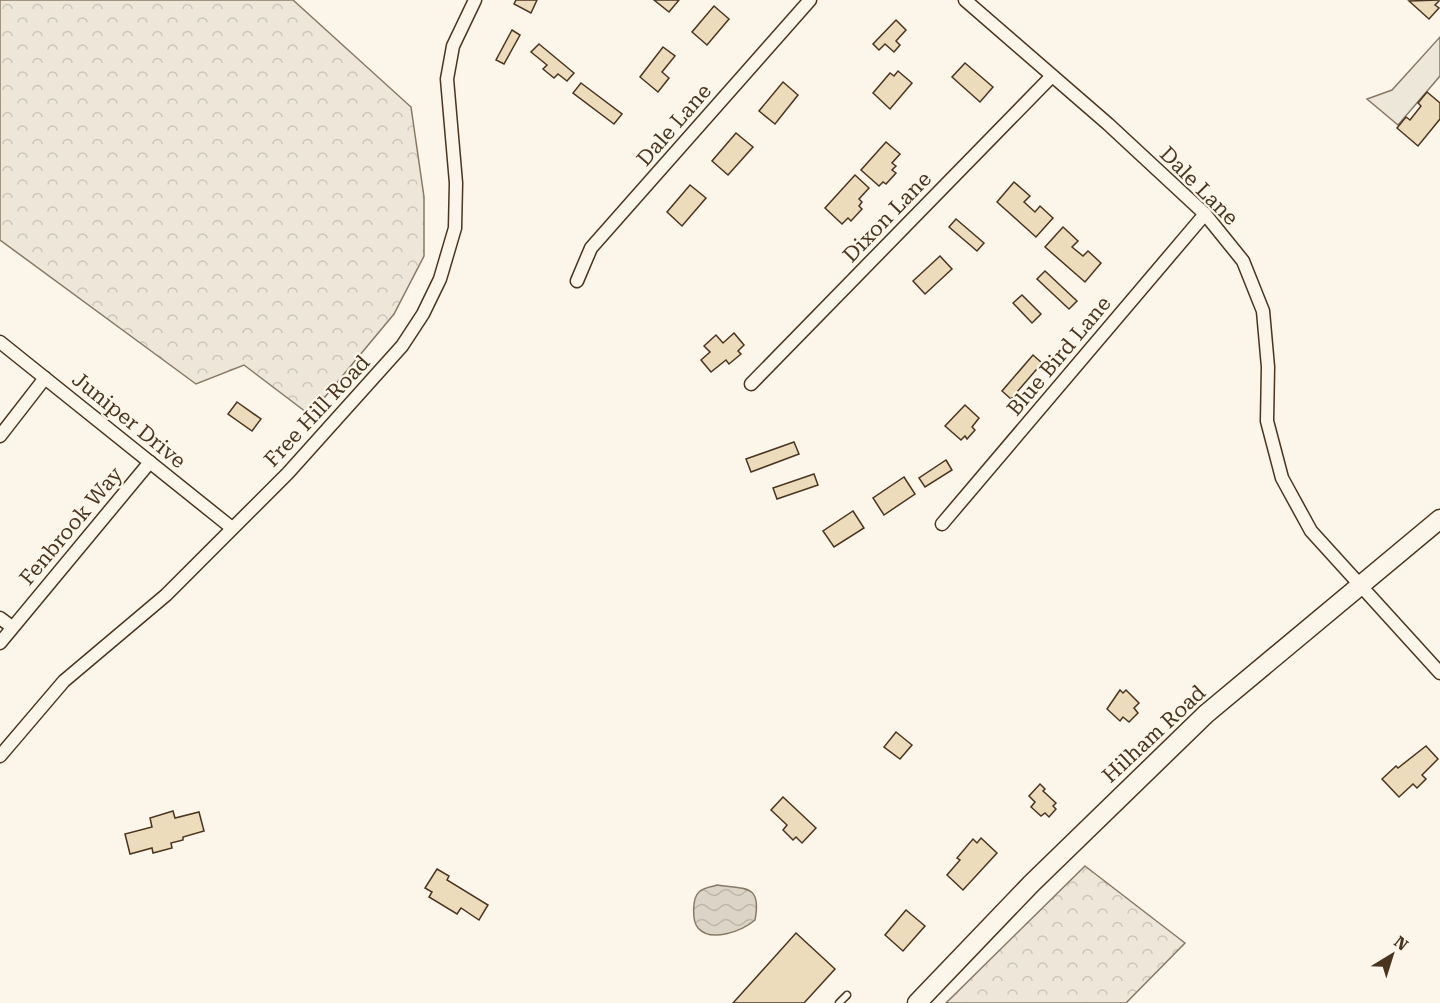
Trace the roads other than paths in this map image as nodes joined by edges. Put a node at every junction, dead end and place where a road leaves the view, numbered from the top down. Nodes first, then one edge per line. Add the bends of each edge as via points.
1 (475, 0) edge
2 (810, 0) edge
3 (965, 0) edge
4 (1051, 77) junction
5 (1205, 214) junction
6 (577, 281) dead end
7 (0, 342) edge
8 (45, 378) junction
9 (751, 384) dead end
10 (0, 436) edge
11 (150, 462) junction
12 (1440, 519) edge
13 (942, 524) dead end
14 (232, 528) junction
15 (1362, 585) junction
16 (0, 618) edge
17 (12, 627) junction
18 (0, 643) edge
19 (1440, 673) edge
20 (1, 753) edge
21 (847, 995) dead end
22 (839, 1003) edge
23 (917, 1003) edge

1 - 14 street, Free Hill Road via 453,46 447,78 456,183 455,228 440,279 402,346 288,473
2 - 6 street, Dale Lane via 591,248
3 - 4 street, Dale Lane
4 - 5 street, Dale Lane
4 - 9 street, Dixon Lane
5 - 13 street, Blue Bird Lane
5 - 15 street, Dale Lane via 1243,261 1263,311 1267,421 1282,478 1311,531
7 - 8 street, Juniper Drive
8 - 10 street
8 - 11 street, Juniper Drive
11 - 14 street, Juniper Drive
11 - 17 street, Fenbrook Way
12 - 15 main road, Hilham Road
14 - 20 street, Free Hill Road via 166,595 64,681
15 - 19 street, Dale Lane
15 - 23 main road, Hilham Road via 1206,714 1031,884
16 - 17 street
17 - 18 street, Fenbrook Way
21 - 22 lane

